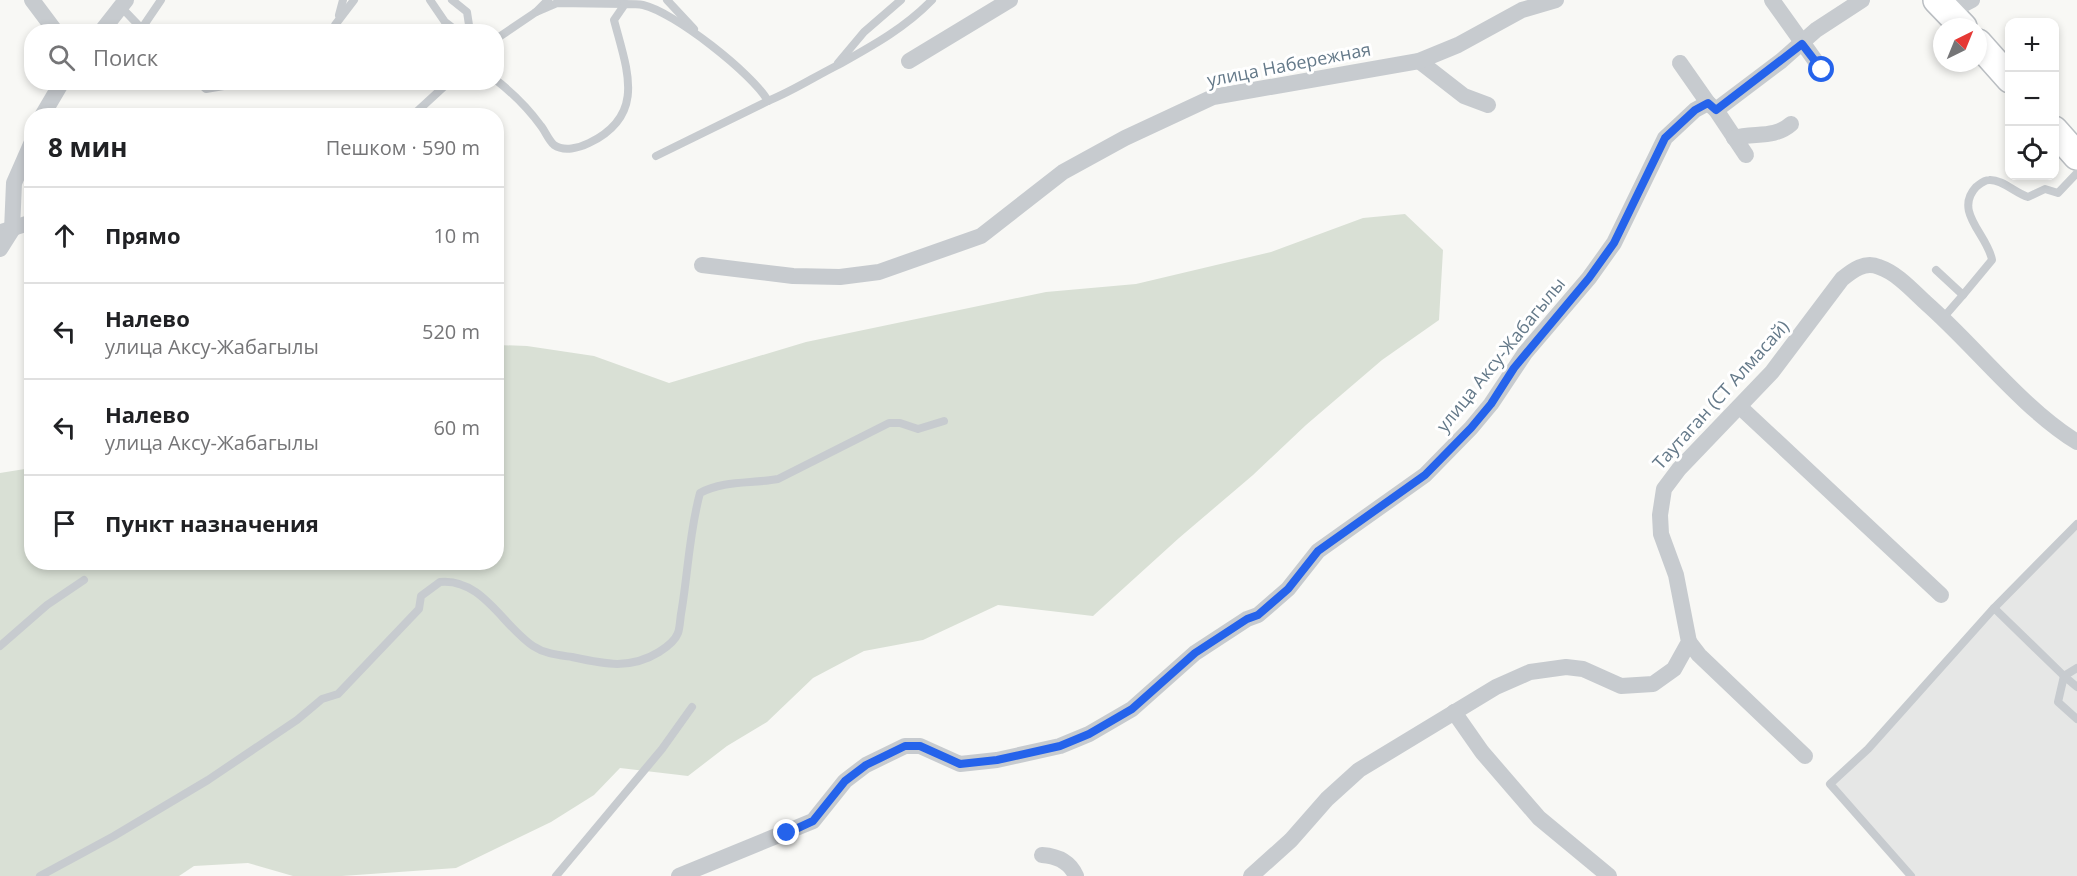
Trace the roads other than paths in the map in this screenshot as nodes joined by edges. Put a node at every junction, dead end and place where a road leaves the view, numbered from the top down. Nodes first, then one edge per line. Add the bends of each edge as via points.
1 (32, 0) edge
2 (161, 0) edge
3 (342, 0) edge
4 (354, 0) edge
5 (430, 0) edge
6 (452, 0) edge
7 (548, 0) edge
8 (667, 0) edge
9 (901, 0) edge
10 (932, 0) edge
11 (1010, 0) edge
12 (1556, 0) edge
13 (1772, 0) edge
14 (1862, 0) edge
15 (124, 3) edge
16 (625, 4) junction
17 (536, 12) junction
18 (338, 22) joint
19 (50, 24) edge
20 (107, 24) edge
21 (139, 24) edge
22 (147, 24) edge
23 (448, 24) edge
24 (469, 24) edge
25 (504, 34) edge
26 (709, 44) junction
27 (1802, 44) junction
28 (1987, 53) edge
29 (909, 61) dead end
30 (1419, 61) junction
31 (1680, 63) dead end
32 (837, 65) junction
33 (1822, 70) dead end
34 (2005, 73) edge
35 (504, 86) edge
36 (57, 90) edge
37 (440, 90) edge
38 (768, 101) junction
39 (1488, 105) dead end
40 (1712, 107) junction
41 (47, 108) edge
42 (421, 108) edge
43 (1791, 124) dead end
44 (2059, 135) edge
45 (1734, 138) junction
46 (24, 155) edge
47 (1746, 155) dead end
48 (656, 156) dead end
49 (2077, 156) edge
50 (2077, 173) edge
51 (7, 183) edge
52 (24, 225) edge
53 (6, 231) edge
54 (0, 249) edge
55 (702, 265) dead end
56 (1936, 270) dead end
57 (1963, 295) junction
58 (1943, 318) junction
59 (1740, 407) junction
60 (944, 421) dead end
61 (2077, 442) edge
62 (2077, 524) edge
63 (84, 580) dead end
64 (1941, 595) dead end
65 (1994, 608) junction
66 (1689, 642) junction
67 (0, 646) edge
68 (2077, 668) edge
69 (2064, 676) junction
70 (2077, 687) edge
71 (692, 707) dead end
72 (1454, 712) junction
73 (2077, 719) edge
74 (1805, 756) dead end
75 (1042, 855) dead end
76 (40, 876) edge
77 (556, 876) edge
78 (679, 876) edge
79 (1076, 876) edge
80 (1251, 876) edge
81 (1609, 876) edge
82 (1911, 876) edge

1 - 19 street
2 - 22 lane
3 - 18 lane
4 - 18 lane
5 - 23 lane
6 - 24 lane via 467,12
7 - 17 lane
8 - 26 lane
9 - 32 lane via 864,32
10 - 32 lane via 906,24
11 - 29 street
12 - 30 street, улица Набережная via 1522,10
13 - 27 street
14 - 27 street, улица Аксу-Жабагылы via 1816,30
15 - 20 street
15 - 21 lane
16 - 17 lane via 557,3
16 - 26 lane via 645,5
16 - 35 lane via 614,20 630,91 622,118 605,136 571,149 554,145
17 - 25 lane
26 - 38 lane via 761,88
27 - 33 street
27 - 40 street, улица Аксу-Жабагылы
28 - 34 main road
30 - 39 street via 1464,96
30 - 55 street, улица Набережная via 1213,97 1063,171 981,236 879,272 840,277 794,276
31 - 40 street
32 - 38 lane
36 - 41 street
37 - 42 lane
38 - 48 lane
40 - 45 street
40 - 78 street, улица Аксу-Жабагылы via 1695,110 1665,138 1614,243 1471,428 1425,475 1318,551 1288,589 1258,615 1195,653 1132,709 1060,746 997,760 960,764 920,746 905,746 852,776 813,821
43 - 45 street via 1783,132
44 - 49 main road
45 - 47 street
46 - 51 street
50 - 57 lane via 2058,193 2045,189 2028,197 1989,180 1974,189 1969,197 1969,217 1990,248 1992,260
51 - 53 street
52 - 53 street
53 - 54 street
56 - 57 lane
57 - 58 lane
58 - 59 street, Таутаган (СТ Алмасай) via 1894,274 1865,265 1842,279 1772,372
58 - 61 street, Таутаган (СТ Алмасай) via 2044,418
59 - 64 street
59 - 66 street, Таутаган (СТ Алмасай) via 1664,489 1661,534 1676,575
60 - 76 lane via 918,429 889,423 778,479 716,485 700,493 678,633 669,646 645,661 608,665 549,654 534,647 464,583 440,582 421,596 419,609 338,694 322,699 207,780
62 - 65 lane
63 - 67 lane
65 - 69 lane
65 - 82 lane via 1868,749 1830,784
66 - 72 street via 1674,669 1653,684 1621,686 1583,669 1547,668 1496,687
66 - 74 street
68 - 69 lane
69 - 70 lane
69 - 73 lane via 2058,702
71 - 77 lane
72 - 80 street via 1359,770 1327,799 1292,840
72 - 81 street via 1482,752 1539,818
75 - 79 street via 1062,861

